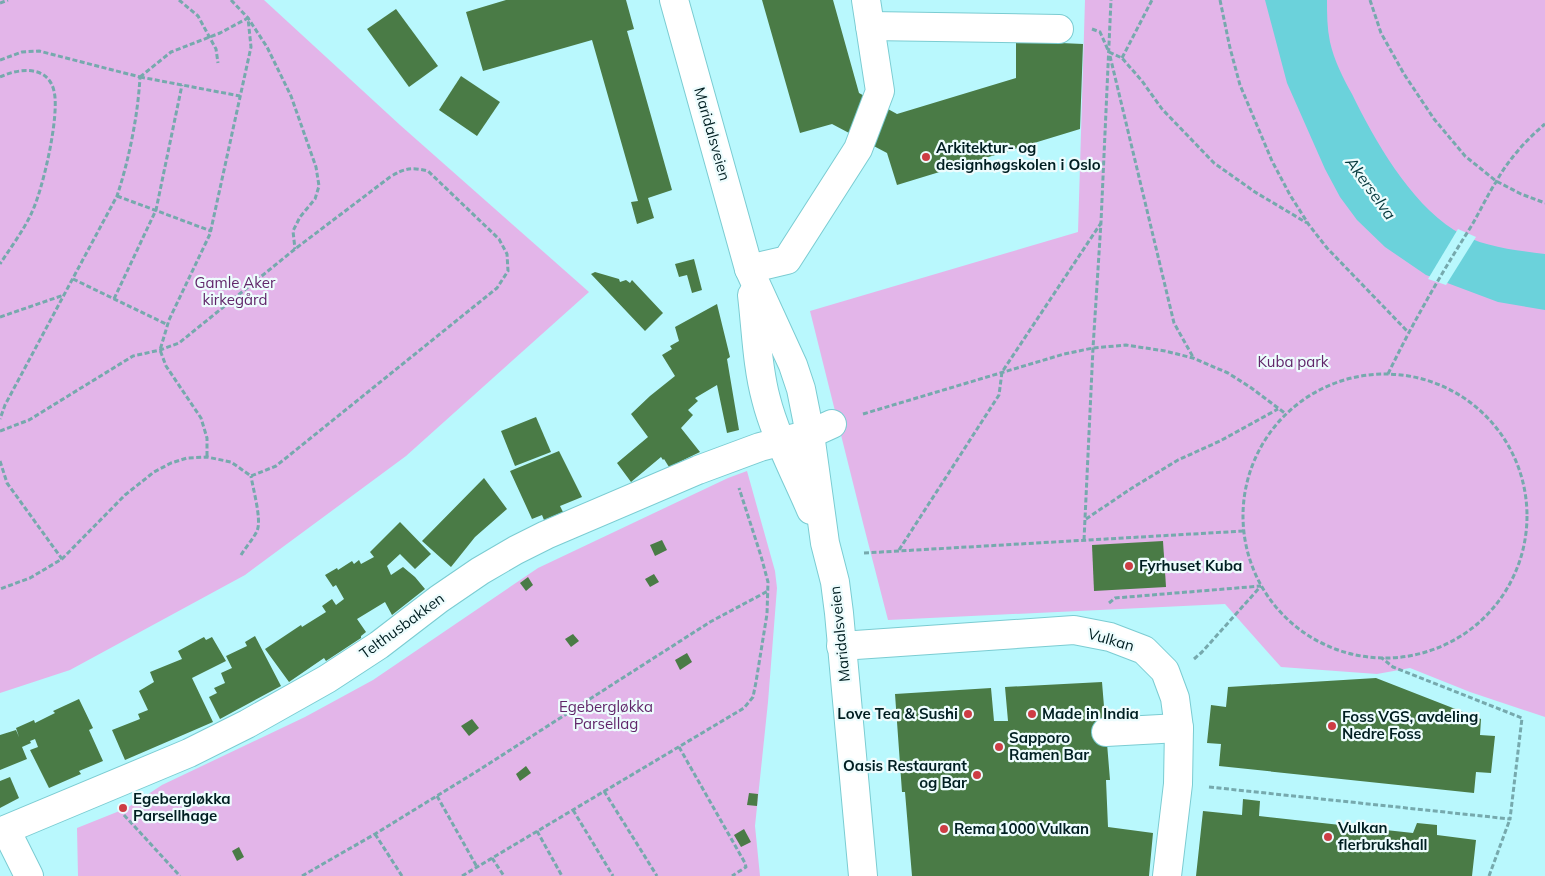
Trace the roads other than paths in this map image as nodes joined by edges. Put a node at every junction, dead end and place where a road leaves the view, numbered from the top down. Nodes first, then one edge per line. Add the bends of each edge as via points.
1 (674, 0) edge
2 (868, 13) edge
3 (1059, 29) dead end
4 (749, 269) junction
5 (821, 429) junction
6 (782, 441) junction
7 (826, 543) junction
8 (842, 646) junction
9 (1179, 728) junction
10 (1106, 732) dead end
11 (3, 831) edge
12 (29, 876) edge
13 (863, 876) edge
14 (1168, 876) edge

1 - 4 main road, Maridalsveien
2 - 3 main road
2 - 4 main road via 880,91 858,149 787,260
4 - 5 main road, Maridalsveien
4 - 6 main road, Maridalsveien via 761,374
5 - 6 main road, Telthusbakken
5 - 7 main road, Maridalsveien
6 - 7 main road, Maridalsveien
6 - 11 main road, Telthusbakken via 698,470 516,550 480,571 327,679 247,724 189,753
7 - 8 main road, Maridalsveien via 835,582
8 - 9 main road, Vulkan via 1074,630 1110,637 1144,650 1165,671 1175,698
8 - 13 main road, Maridalsveien
9 - 10 main road
9 - 14 main road, Vulkan via 1178,784
11 - 12 main road

